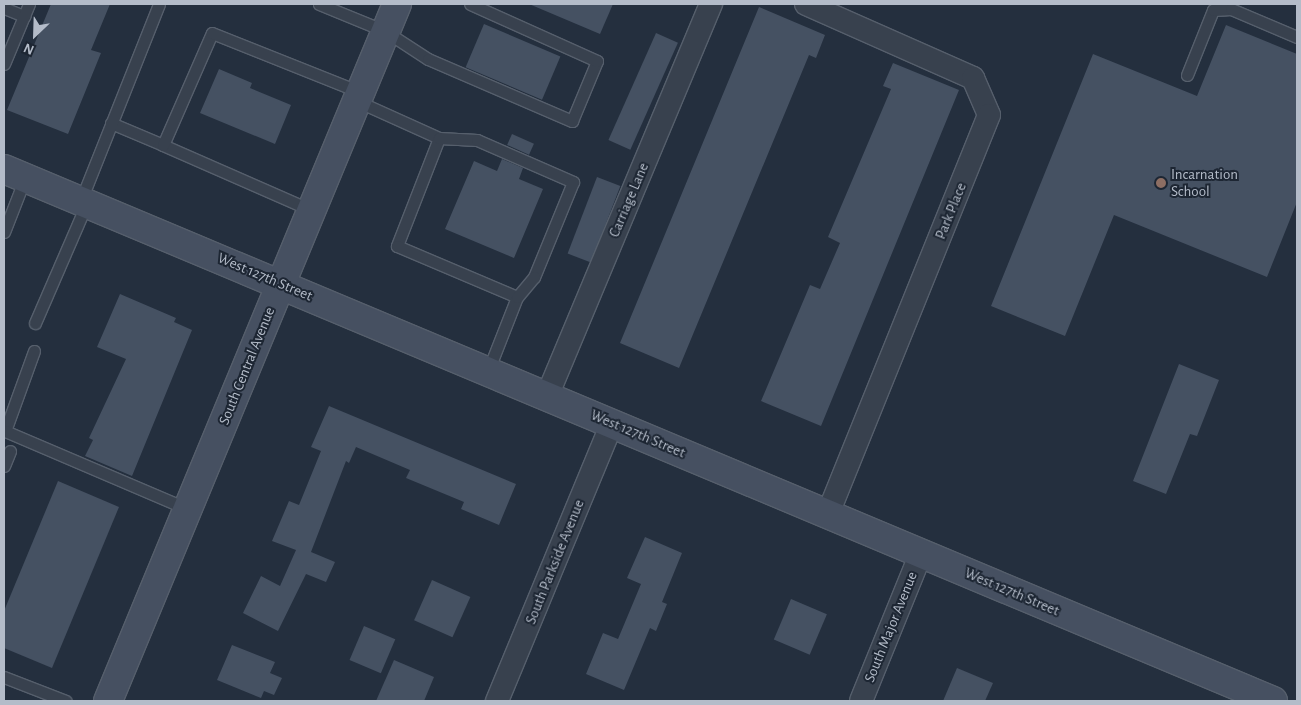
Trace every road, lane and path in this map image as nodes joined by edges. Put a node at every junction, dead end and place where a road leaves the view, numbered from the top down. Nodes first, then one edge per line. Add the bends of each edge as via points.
1 (29, 4) edge
2 (159, 4) edge
3 (320, 4) edge
4 (397, 4) edge
5 (470, 4) edge
6 (711, 4) edge
7 (806, 4) edge
8 (4, 8) edge
9 (24, 16) junction
10 (386, 31) junction
11 (1297, 37) edge
12 (4, 64) edge
13 (1187, 75) dead end
14 (358, 97) junction
15 (111, 123) junction
16 (439, 138) junction
17 (163, 145) junction
18 (15, 173) edge
19 (84, 201) junction
20 (312, 210) junction
21 (4, 232) edge
22 (281, 284) junction
23 (516, 297) junction
24 (35, 323) dead end
25 (34, 351) dead end
26 (488, 371) junction
27 (547, 396) junction
28 (612, 423) junction
29 (10, 451) dead end
30 (4, 466) edge
31 (188, 509) junction
32 (828, 514) junction
33 (921, 554) junction
34 (4, 677) edge
35 (1230, 693) edge
36 (66, 701) edge
37 (108, 701) edge
38 (497, 701) edge
39 (860, 701) edge
40 (1273, 701) edge

1 - 9 lane
2 - 15 lane
3 - 10 lane
4 - 10 main road, South Central Avenue
5 - 10 lane via 597,61 572,121 428,59
6 - 27 street, Carriage Lane
7 - 32 street, Park Place via 973,78 989,116
8 - 9 lane
9 - 12 lane
10 - 14 main road, South Central Avenue
11 - 13 lane via 1231,9 1213,10
14 - 16 lane
14 - 17 lane via 212,33
14 - 20 main road, South Central Avenue
15 - 17 lane
15 - 19 lane
16 - 23 lane via 397,246
16 - 23 lane via 477,140 573,182 534,277
17 - 20 lane
18 - 19 main road, West 127th Street
18 - 21 lane
19 - 22 main road, West 127th Street
19 - 24 lane
20 - 22 main road, South Central Avenue
22 - 26 main road, West 127th Street
22 - 31 main road, South Central Avenue
23 - 26 lane
25 - 31 lane via 5,431
26 - 27 main road, West 127th Street
27 - 28 main road, West 127th Street
28 - 32 main road, West 127th Street
28 - 38 street, South Parkside Avenue
29 - 30 lane
31 - 37 main road, South Central Avenue
32 - 33 main road, West 127th Street
33 - 35 main road, West 127th Street
33 - 39 street, South Major Avenue
34 - 36 lane
35 - 40 main road, West 127th Street

